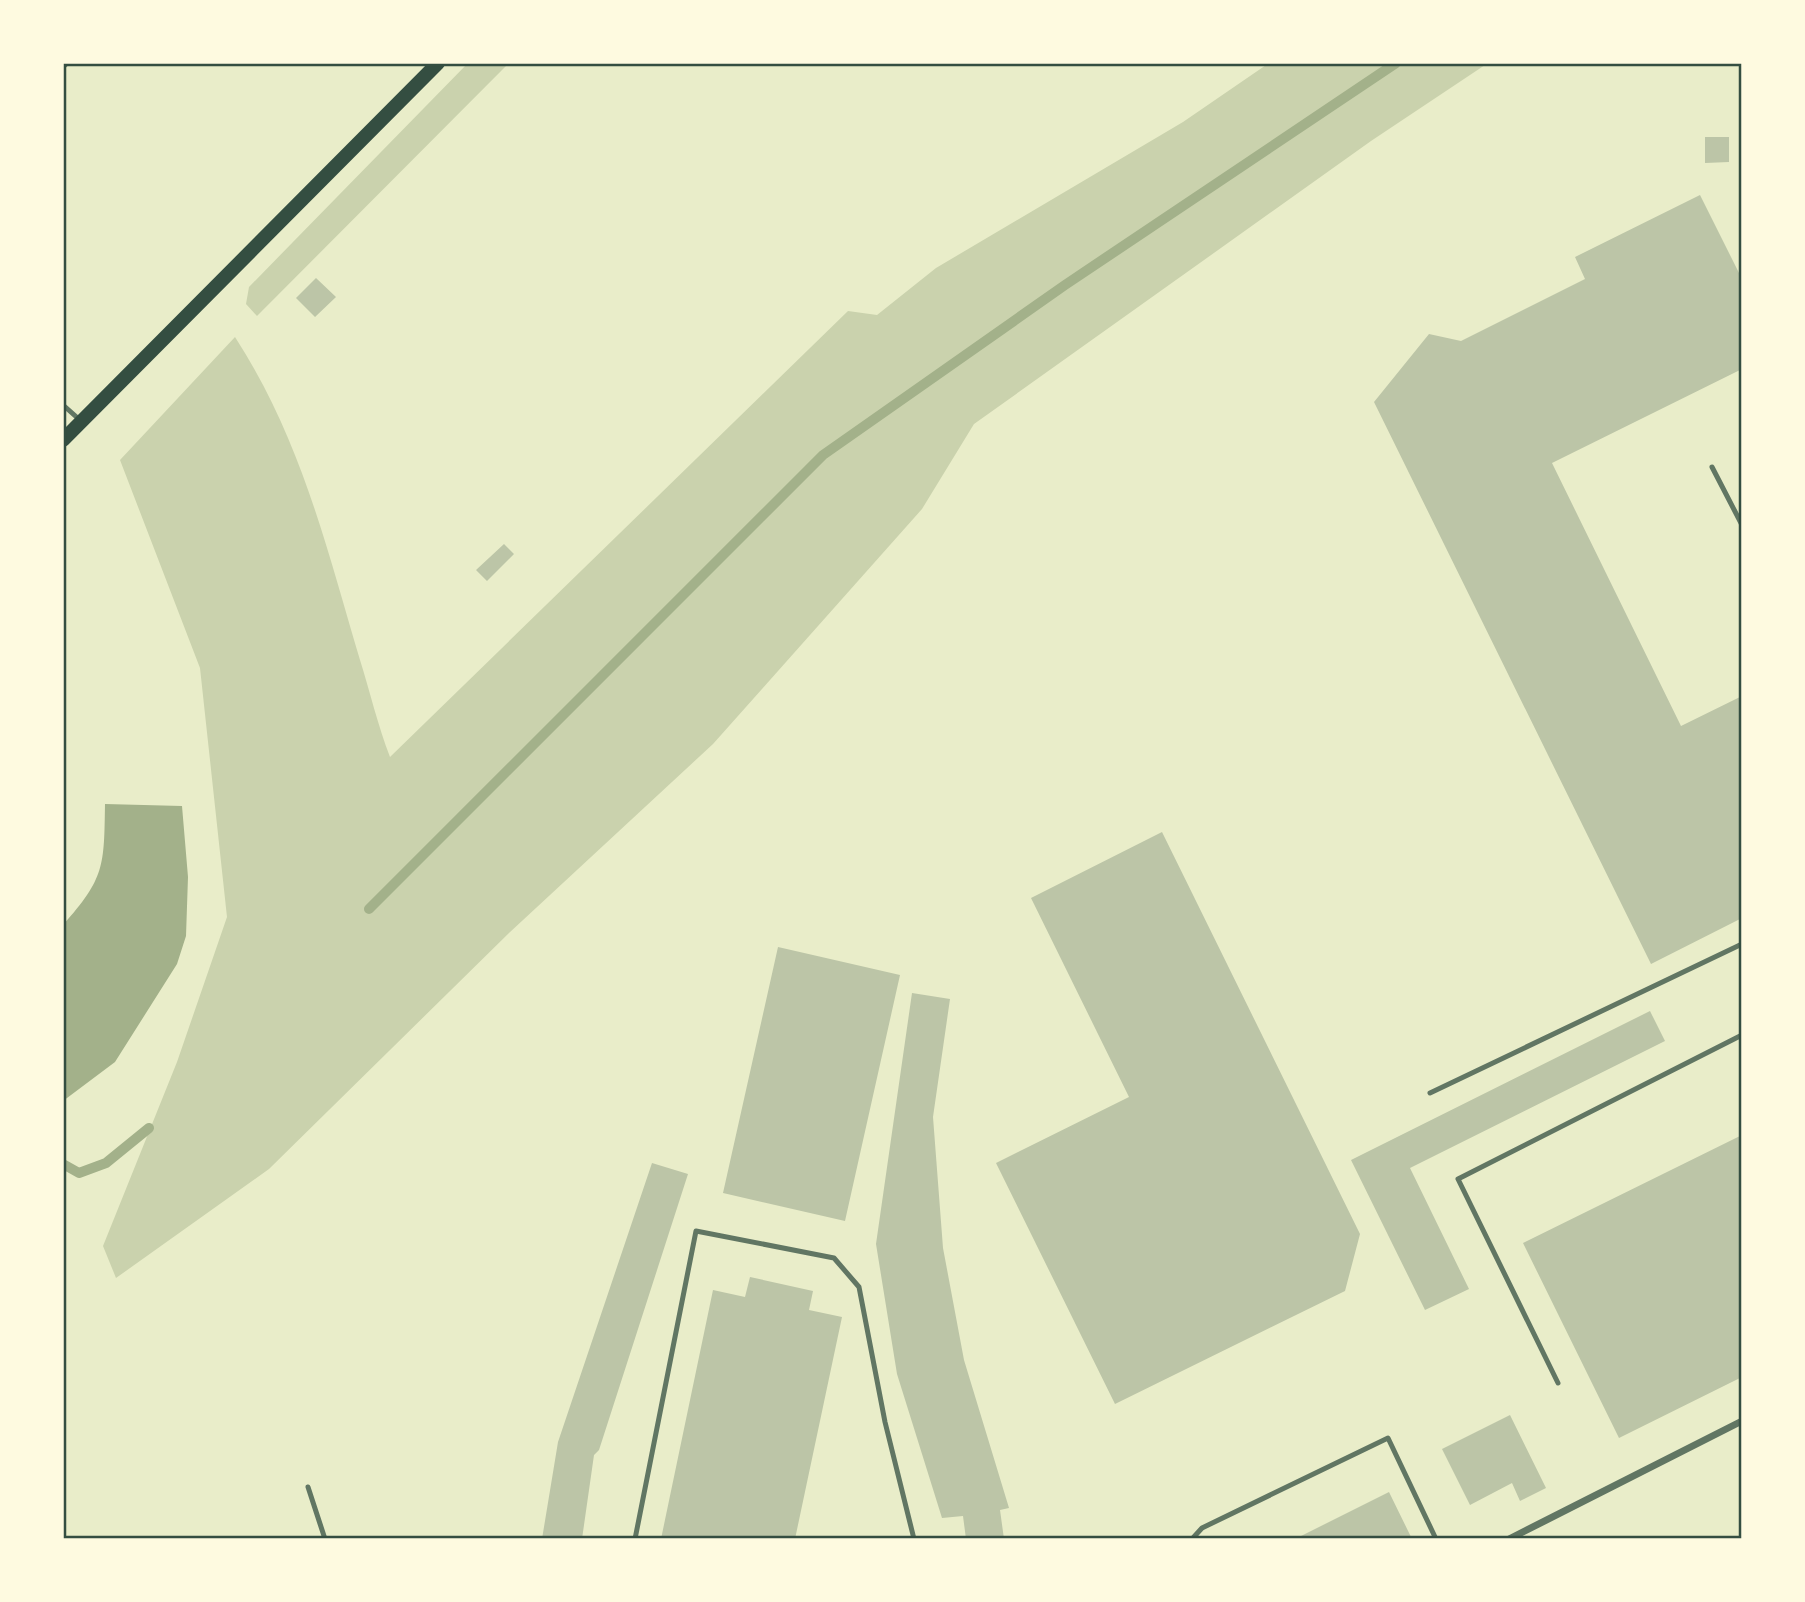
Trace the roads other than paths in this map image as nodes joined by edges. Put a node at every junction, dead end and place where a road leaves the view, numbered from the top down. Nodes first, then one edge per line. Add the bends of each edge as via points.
1 (67, 63) edge
2 (438, 63) edge
3 (63, 67) edge
4 (63, 405) edge
5 (81, 421) junction
6 (63, 440) edge
7 (1712, 467) dead end
8 (1742, 525) edge
9 (1742, 944) edge
10 (1742, 1035) edge
11 (1430, 1093) dead end
12 (1558, 1383) dead end
13 (1742, 1421) edge
14 (308, 1487) dead end
15 (325, 1539) edge
16 (635, 1539) edge
17 (914, 1539) edge
18 (1192, 1539) edge
19 (1436, 1539) edge
20 (1509, 1539) edge

1 - 3 lane
2 - 5 main road
4 - 5 lane
5 - 6 main road
7 - 8 lane
9 - 11 lane
10 - 12 lane via 1458,1179
13 - 20 street
14 - 15 lane
16 - 17 lane via 696,1231 834,1258 859,1287
18 - 19 lane via 1202,1528 1388,1438

